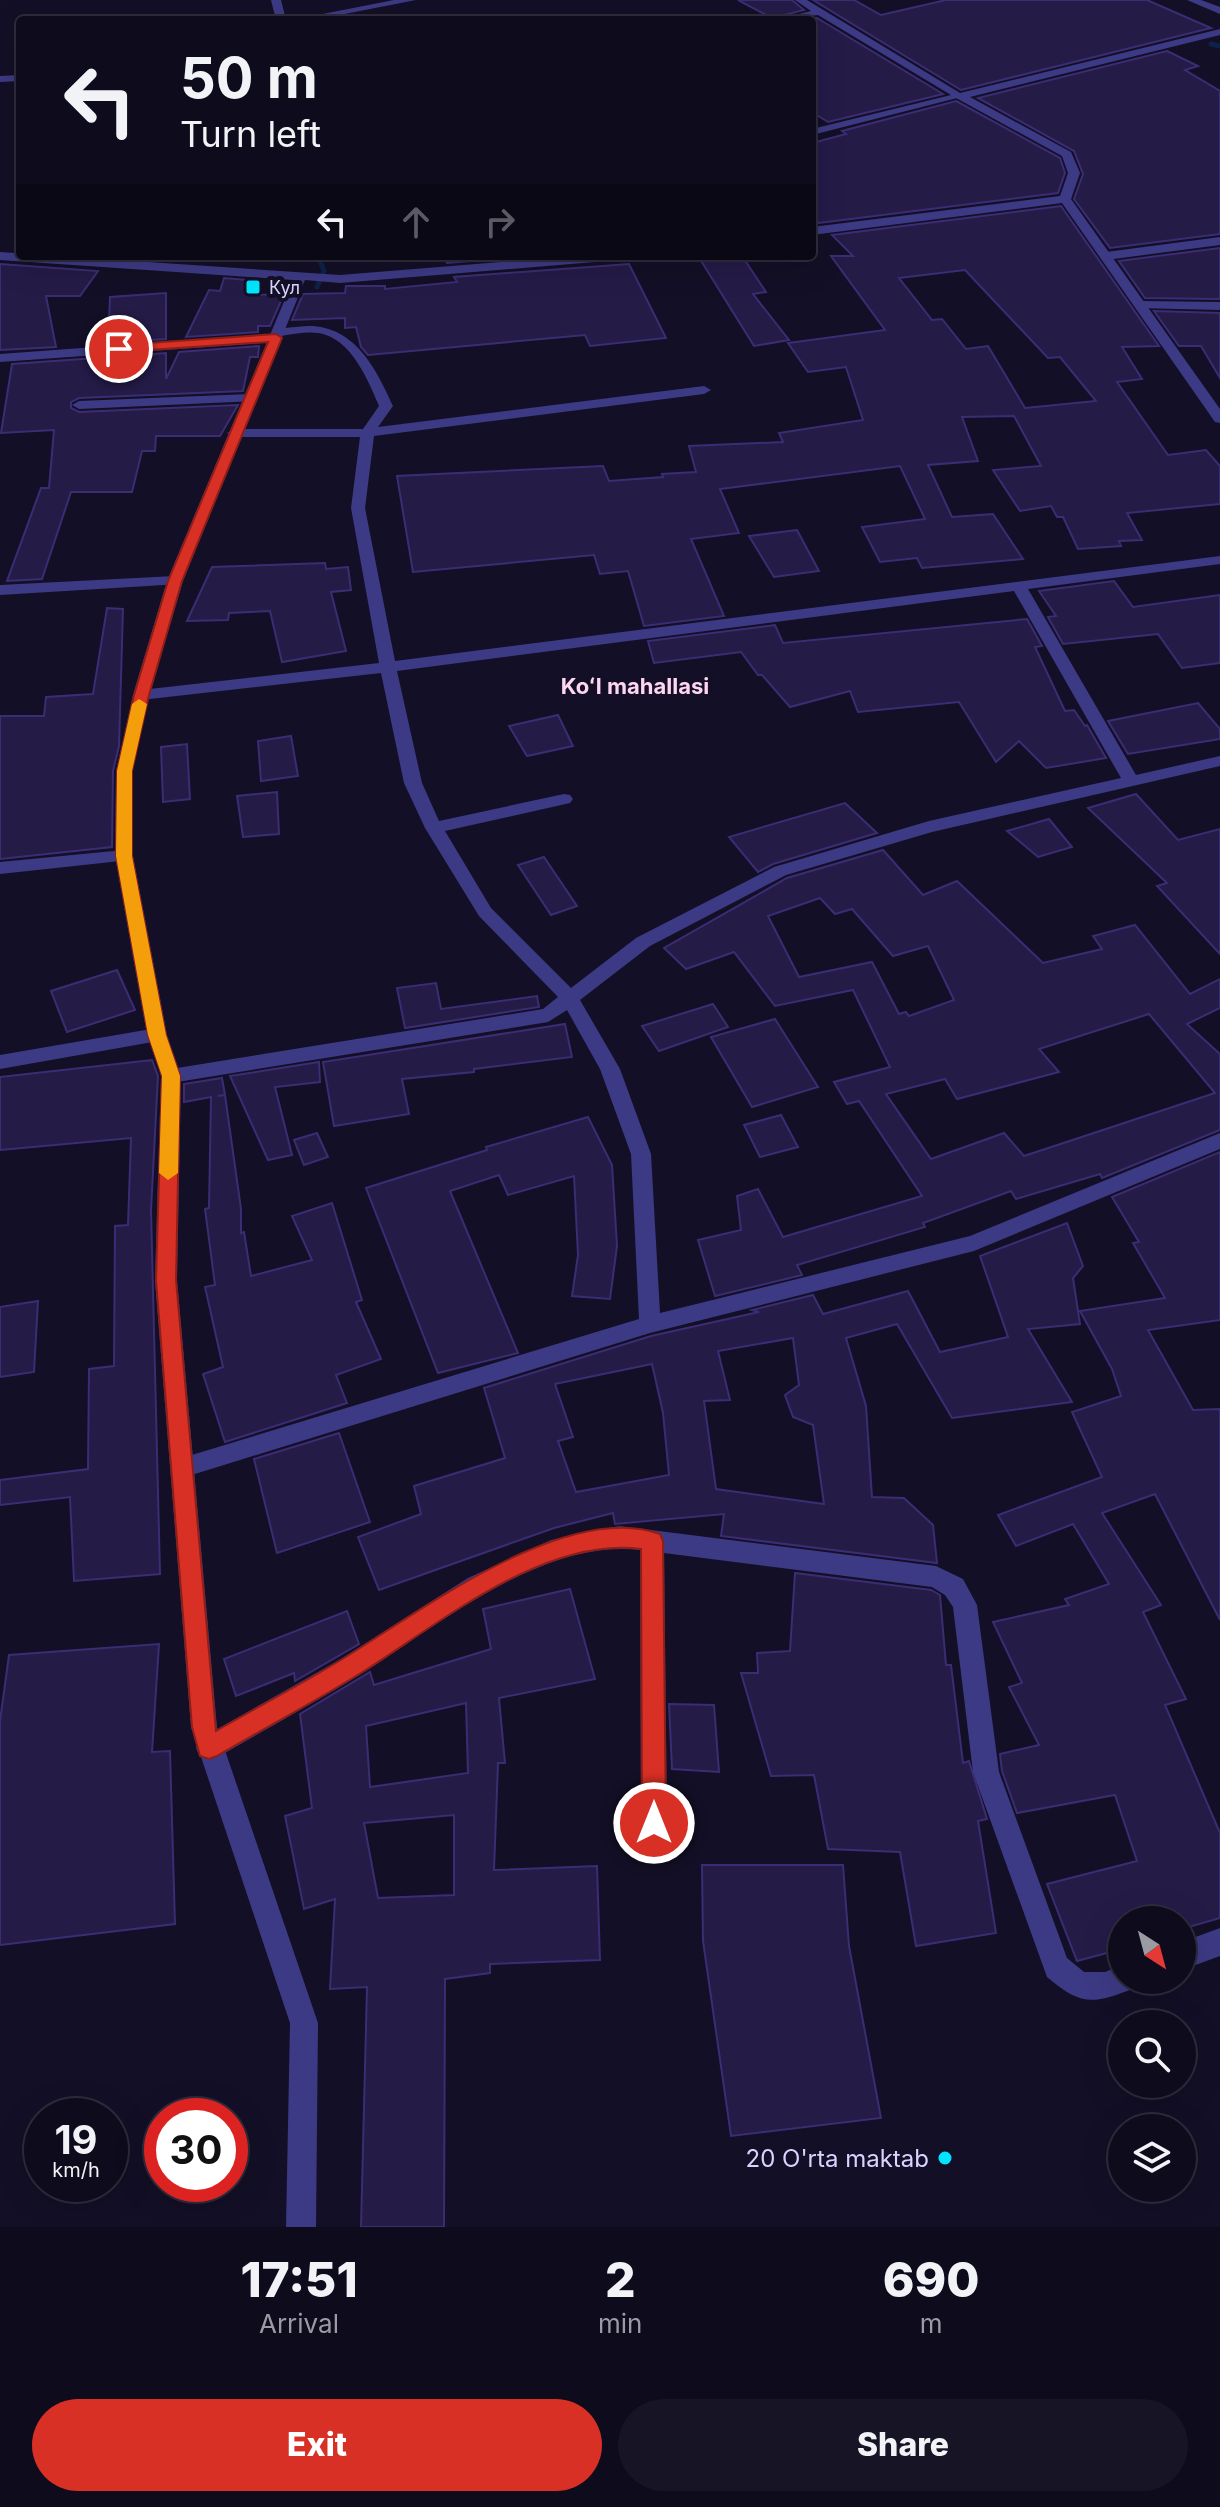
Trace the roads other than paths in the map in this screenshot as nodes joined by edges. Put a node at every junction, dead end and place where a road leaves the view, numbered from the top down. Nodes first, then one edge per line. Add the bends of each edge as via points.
1 (411, 0) edge
2 (800, 0) edge
3 (1192, 0) edge
4 (1220, 11) edge
5 (820, 12) junction
6 (320, 16) edge
7 (800, 16) edge
8 (1220, 32) edge
9 (960, 96) junction
10 (818, 130) edge
11 (1065, 199) junction
12 (816, 230) edge
13 (1220, 241) edge
14 (1106, 256) junction
15 (55, 260) edge
16 (538, 260) edge
17 (300, 278) junction
18 (1141, 305) junction
19 (1220, 306) edge
20 (277, 335) junction
21 (0, 358) edge
22 (704, 390) dead end
23 (250, 398) junction
24 (79, 405) dead end
25 (1220, 419) edge
26 (234, 433) junction
27 (367, 433) junction
28 (1220, 560) edge
29 (175, 581) junction
30 (1018, 585) junction
31 (0, 590) edge
32 (388, 667) junction
33 (141, 695) junction
34 (1220, 761) edge
35 (1131, 781) junction
36 (564, 799) dead end
37 (434, 828) junction
38 (124, 856) junction
39 (0, 868) edge
40 (569, 997) junction
41 (157, 1035) junction
42 (0, 1062) edge
43 (171, 1076) junction
44 (1220, 1141) edge
45 (650, 1324) junction
46 (182, 1468) junction
47 (652, 1541) junction
48 (209, 1748) junction
49 (654, 1823) dead end
50 (1220, 1942) edge
51 (1196, 1951) edge
52 (1108, 1985) edge
53 (301, 2227) edge

1 - 6 street
2 - 5 street
3 - 4 street
5 - 7 street
5 - 9 street
8 - 9 street
9 - 10 street
9 - 11 street via 1067,154 1074,173
11 - 12 street
11 - 14 street
13 - 14 street
14 - 18 street
15 - 17 street
16 - 17 street via 340,279
17 - 20 street
18 - 19 street
18 - 25 street
20 - 21 street
20 - 23 street
20 - 27 street via 325,330 337,334 373,375 386,406
22 - 27 street
23 - 24 street
23 - 26 street
26 - 27 street
26 - 29 street
27 - 32 street via 358,508
28 - 30 street
29 - 31 street
29 - 33 street
30 - 32 street
30 - 35 street
32 - 33 street
32 - 37 street via 413,783
33 - 38 street via 124,771
34 - 35 street
35 - 40 street via 929,827 780,871 643,942
36 - 37 street
37 - 40 street via 485,912
38 - 39 street
38 - 41 street
40 - 43 street via 548,1015
40 - 45 street via 610,1069 641,1154
41 - 42 street
41 - 43 street
43 - 46 street via 166,1280
44 - 45 street via 974,1243
45 - 46 street
46 - 48 street
47 - 48 street via 619,1537 551,1551 477,1586
47 - 49 street
47 - 52 street via 936,1577 954,1587 965,1605 986,1772 1057,1967 1079,1986
48 - 53 street via 304,2023
50 - 51 street

